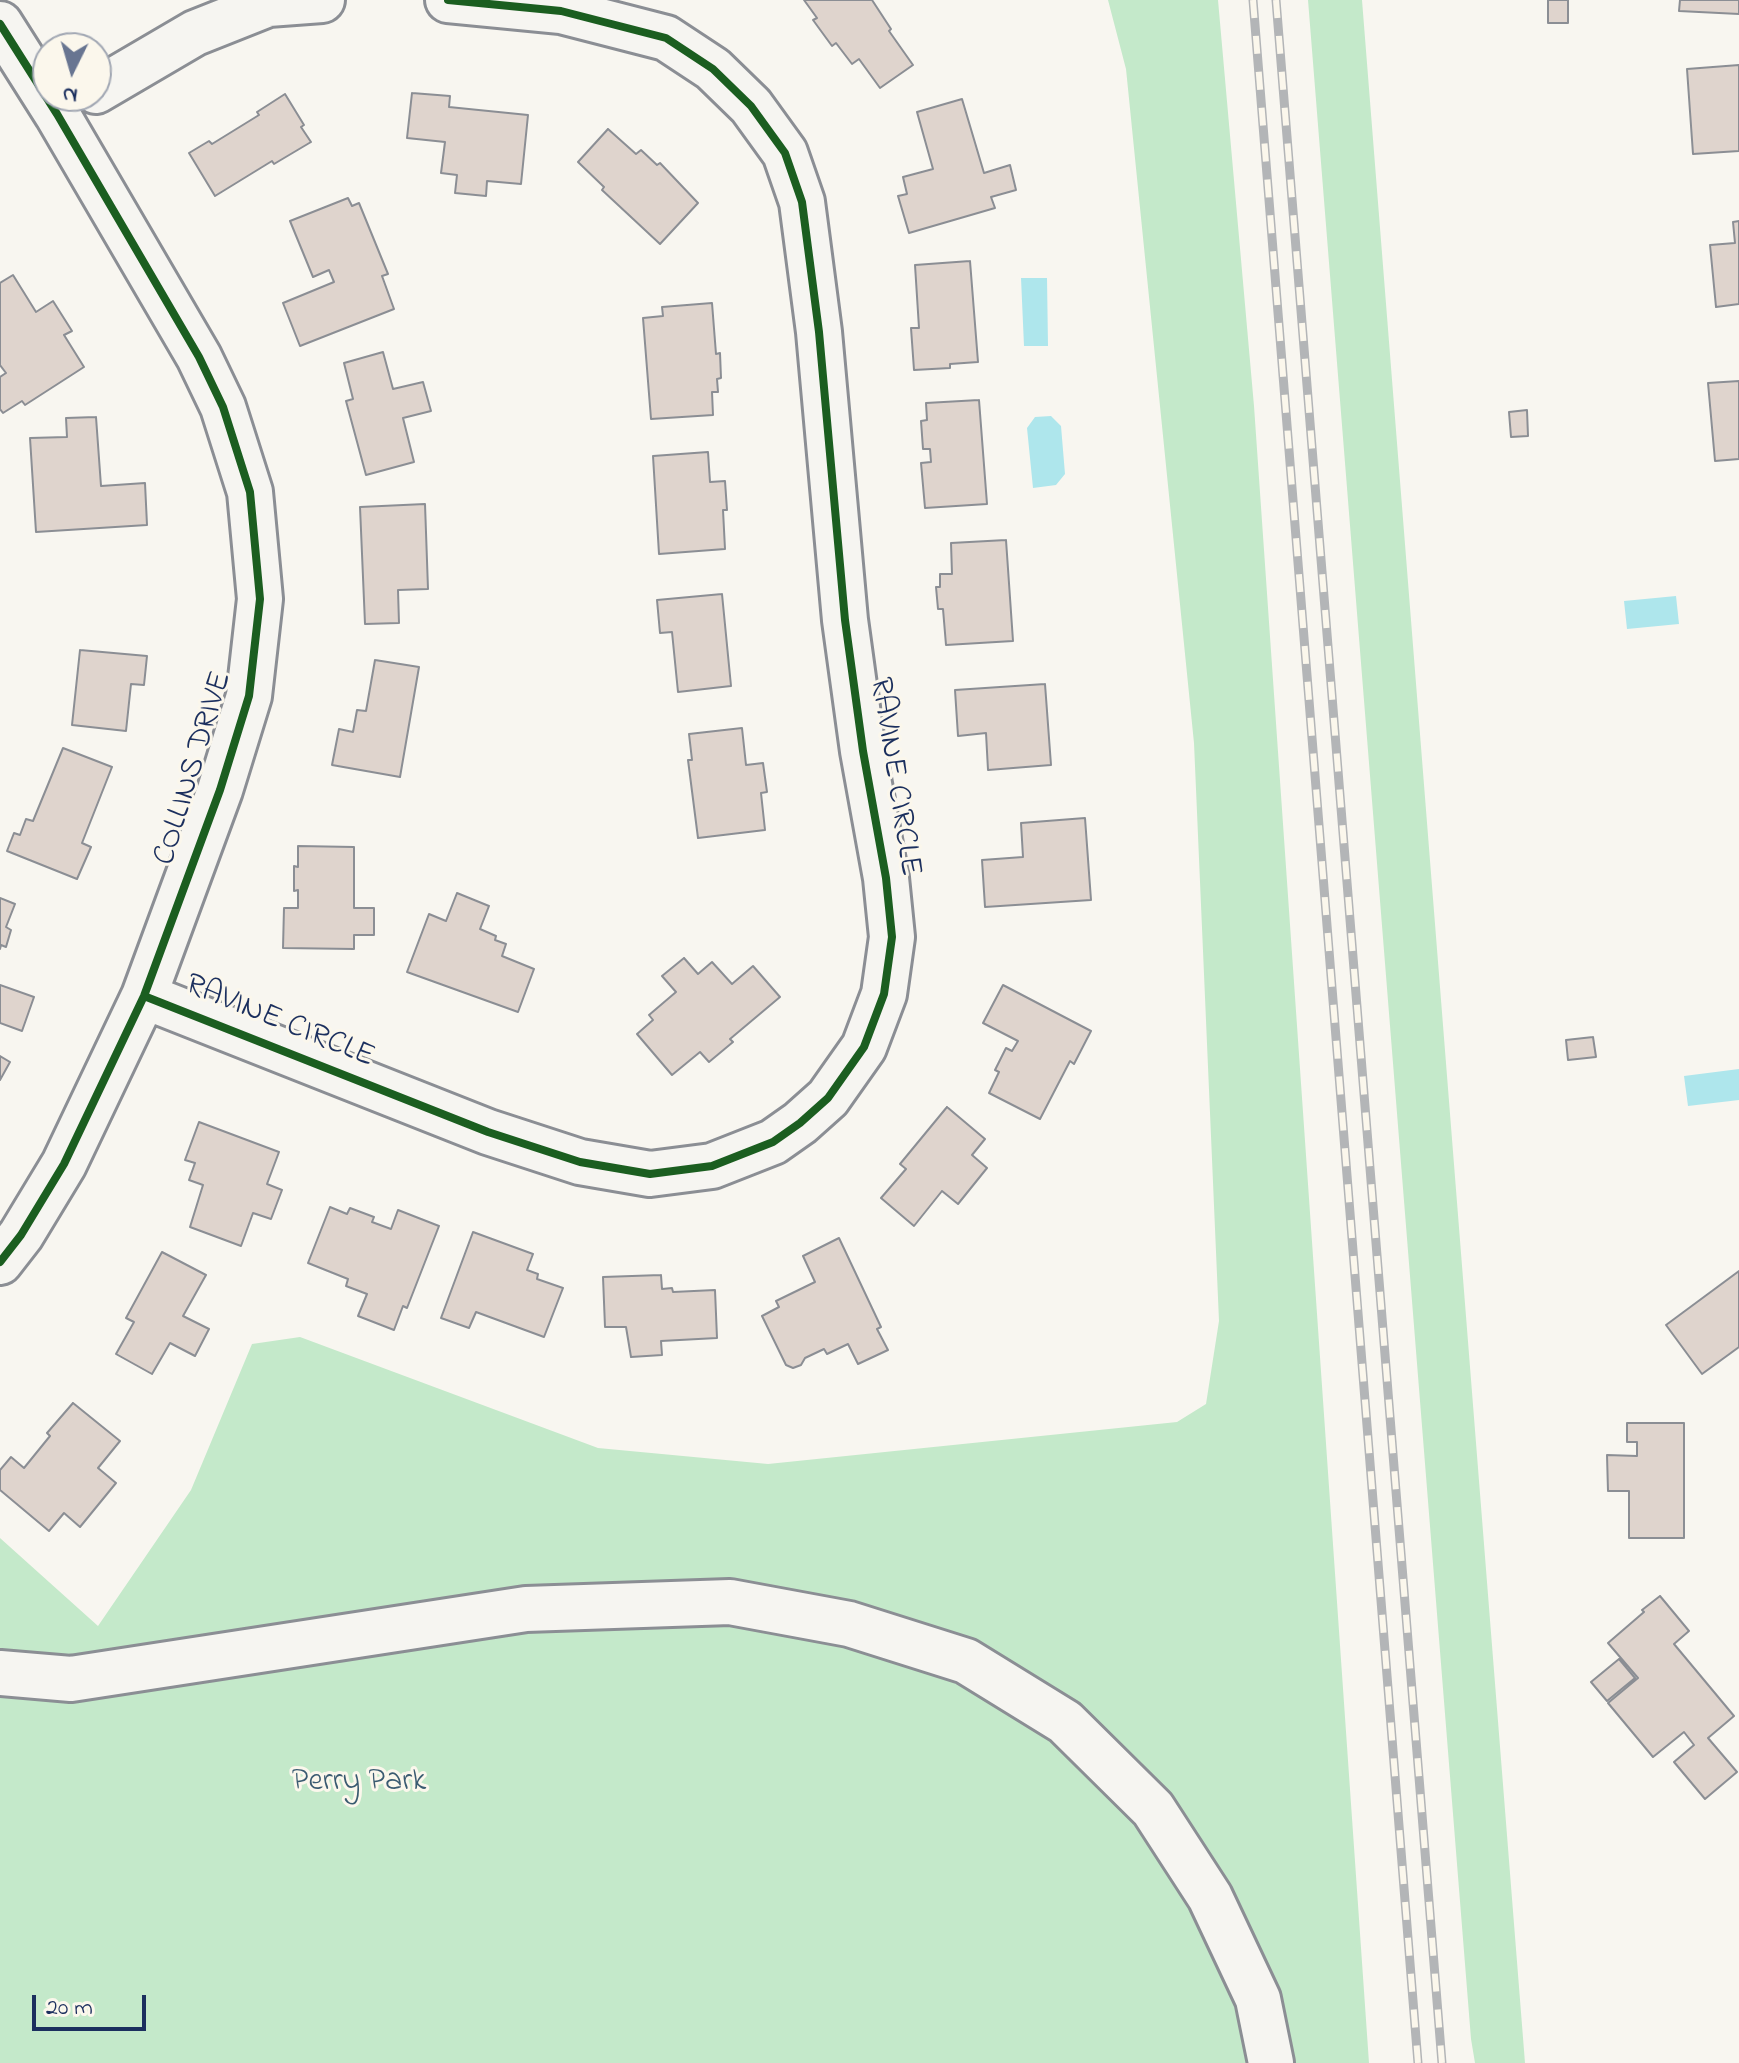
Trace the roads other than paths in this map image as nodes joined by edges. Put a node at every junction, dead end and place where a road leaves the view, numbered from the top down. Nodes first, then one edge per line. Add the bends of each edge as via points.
1 (322, 0) edge
2 (448, 0) edge
3 (0, 24) edge
4 (32, 60) edge
5 (112, 82) edge
6 (76, 112) edge
7 (144, 996) junction
8 (0, 1262) edge
9 (0, 1673) edge
10 (1271, 2063) edge

1 - 5 street via 268,4 195,33
2 - 7 street, RAVINE CIRCLE via 561,11 666,38 742,96 785,153 802,202 845,620 886,878 892,937 884,994 864,1047 828,1098 800,1123 773,1142 712,1166 650,1174 580,1162 488,1132
3 - 4 street, COLLINS DRIVE
6 - 7 street, COLLINS DRIVE via 223,407 250,492 260,599 249,696
7 - 8 street, COLLINS DRIVE via 64,1164
9 - 10 street via 71,1679 526,1609 730,1602 849,1624 966,1661 1065,1722 1153,1809 1210,1897 1258,1999

